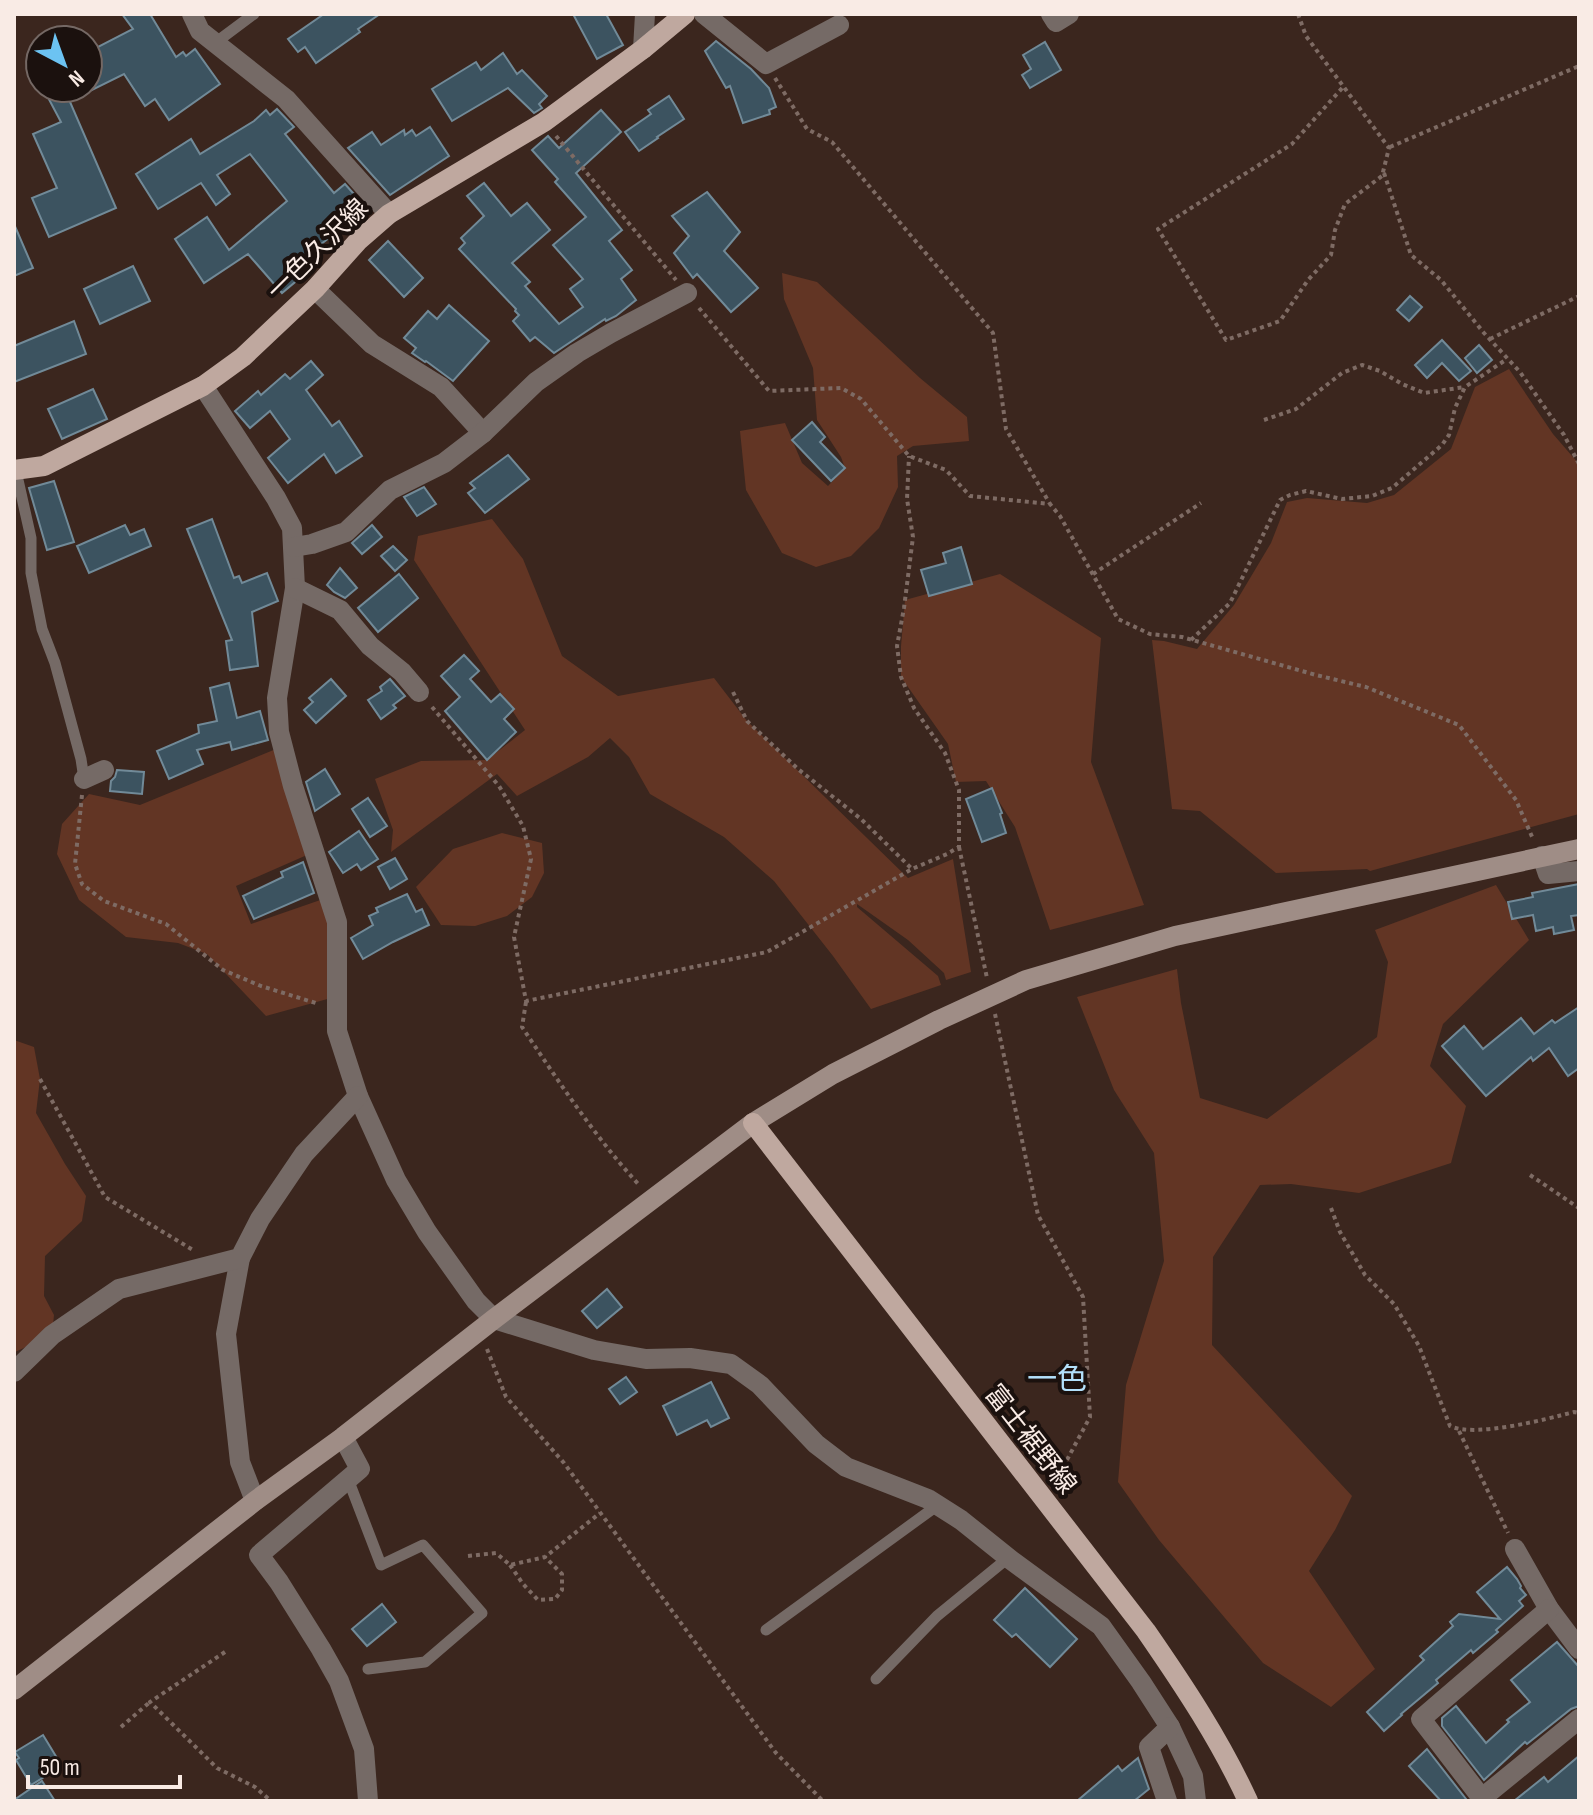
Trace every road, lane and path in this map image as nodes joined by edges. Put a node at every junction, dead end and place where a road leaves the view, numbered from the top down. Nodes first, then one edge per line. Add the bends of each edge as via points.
1 (192, 14) edge
2 (254, 14) edge
3 (645, 14) edge
4 (685, 14) edge
5 (704, 14) edge
6 (1051, 14) edge
7 (1069, 14) edge
8 (1298, 14) edge
9 (839, 25) dead end
10 (215, 43) junction
11 (643, 49) junction
12 (766, 64) junction
13 (1579, 66) edge
14 (1344, 86) junction
15 (544, 122) junction
16 (1389, 148) junction
17 (1383, 171) junction
18 (389, 214) junction
19 (315, 289) junction
20 (687, 293) junction
21 (1579, 296) edge
22 (1490, 339) junction
23 (1507, 359) junction
24 (203, 386) junction
25 (1465, 387) junction
26 (1264, 420) dead end
27 (483, 433) junction
28 (909, 456) junction
29 (1579, 464) edge
30 (15, 470) edge
31 (1201, 503) dead end
32 (1050, 504) junction
33 (294, 547) junction
34 (1093, 574) junction
35 (295, 588) junction
36 (1191, 640) junction
37 (419, 692) joint
38 (733, 692) dead end
39 (104, 770) dead end
40 (84, 779) junction
41 (959, 847) junction
42 (1579, 849) edge
43 (1542, 856) junction
44 (912, 869) junction
45 (1579, 871) edge
46 (991, 996) junction
47 (526, 1001) junction
48 (337, 1009) junction
49 (40, 1079) dead end
50 (358, 1096) junction
51 (753, 1123) junction
52 (1530, 1175) dead end
53 (652, 1199) junction
54 (1331, 1208) dead end
55 (1579, 1208) edge
56 (240, 1258) junction
57 (216, 1264) junction
58 (487, 1325) junction
59 (14, 1372) edge
60 (1579, 1413) edge
61 (1459, 1431) junction
62 (343, 1437) junction
63 (348, 1479) junction
64 (1045, 1500) junction
65 (255, 1501) junction
66 (938, 1505) junction
67 (600, 1513) junction
68 (1515, 1549) joint
69 (468, 1556) dead end
70 (545, 1557) junction
71 (1008, 1558) junction
72 (510, 1565) junction
73 (1549, 1609) junction
74 (766, 1630) dead end
75 (1579, 1649) edge
76 (225, 1652) dead end
77 (368, 1669) dead end
78 (876, 1679) dead end
79 (14, 1690) edge
80 (150, 1702) junction
81 (1579, 1719) edge
82 (121, 1727) dead end
83 (1170, 1727) junction
84 (1483, 1800) edge
85 (271, 1801) edge
86 (368, 1801) edge
87 (823, 1801) edge
88 (1167, 1801) edge
89 (1196, 1801) edge
90 (1248, 1801) edge

1 - 10 street via 200,31
2 - 10 lane
3 - 11 street
4 - 11 main road, 一色久沢線
5 - 12 street
6 - 7 street via 1056,22
8 - 14 path via 1306,36
9 - 12 street
10 - 18 street via 286,99
11 - 15 main road, 一色久沢線
12 - 32 path via 807,129 832,142 993,333 1006,429
13 - 16 path
14 - 16 path
14 - 17 path via 1292,144 1158,229 1226,340 1280,321 1331,255 1345,204
15 - 18 main road, 一色久沢線
15 - 20 path
16 - 17 path
17 - 22 path via 1411,255 1441,280
18 - 19 main road, 一色久沢線
19 - 24 main road, 一色久沢線 via 243,357
19 - 27 street via 372,344 441,387
20 - 27 street via 577,353 536,382
20 - 28 path via 769,391 841,388 861,399
21 - 22 path
22 - 23 path
23 - 25 path
23 - 29 path via 1564,435
24 - 30 main road, 一色久沢線 via 44,466
24 - 33 street via 276,498 292,528
25 - 26 path via 1424,393 1362,365 1342,373 1296,409
25 - 36 path via 1449,435 1392,488 1342,499 1306,491 1280,500 1230,603
27 - 33 street via 444,463 390,490 346,532
28 - 32 path via 946,470 970,496
28 - 41 path via 907,499 913,537 897,646 901,677 914,708 945,753 959,790
30 - 40 lane via 31,538 31,573 42,629
31 - 34 path
32 - 34 path
33 - 35 street
34 - 36 path via 1118,619 1150,634
35 - 37 street via 340,610
35 - 48 street via 277,698 279,732 337,922
36 - 43 path via 1366,687 1459,725 1516,800
37 - 47 path via 499,786 523,826 531,859 514,937
38 - 44 path via 747,721
39 - 40 street
40 - 48 path via 75,864 82,884 104,901 166,924 223,970
41 - 44 path
41 - 46 path
42 - 43 street
43 - 45 street via 1548,874
43 - 46 street via 1175,936 1026,980
44 - 47 path via 767,952
46 - 51 street via 833,1074
46 - 64 path via 1038,1215 1083,1297 1090,1417
47 - 53 path via 522,1027 573,1103
48 - 50 street via 337,1031
49 - 57 path via 105,1197
50 - 56 street via 304,1154
50 - 58 street via 396,1180
51 - 53 street
51 - 64 main road, 富士裾野線
52 - 55 path
53 - 58 street
54 - 61 path via 1365,1275 1394,1304 1419,1346 1450,1426
56 - 57 street
56 - 65 street via 226,1334 240,1462
57 - 59 street via 119,1289 52,1335
58 - 62 street
58 - 66 street via 646,1359 731,1364 846,1467
58 - 67 path via 506,1397
60 - 61 path
61 - 68 path
62 - 63 street via 360,1469
62 - 65 street
63 - 77 lane via 381,1565 423,1545 482,1613 425,1662
63 - 86 street via 259,1555 339,1681 364,1749
64 - 90 main road, 富士裾野線 via 1191,1696
65 - 79 street
66 - 71 street
66 - 74 lane
67 - 70 path
67 - 87 path via 776,1753
68 - 73 street
69 - 72 path via 496,1553
70 - 72 path
70 - 72 path via 562,1574 562,1590 555,1599 538,1600
71 - 78 lane via 937,1616
71 - 83 street via 1101,1626
73 - 75 street
73 - 84 street via 1421,1719
76 - 80 path
80 - 82 path
80 - 85 path via 217,1768
81 - 84 street
83 - 88 street via 1149,1747
83 - 89 street via 1193,1776

